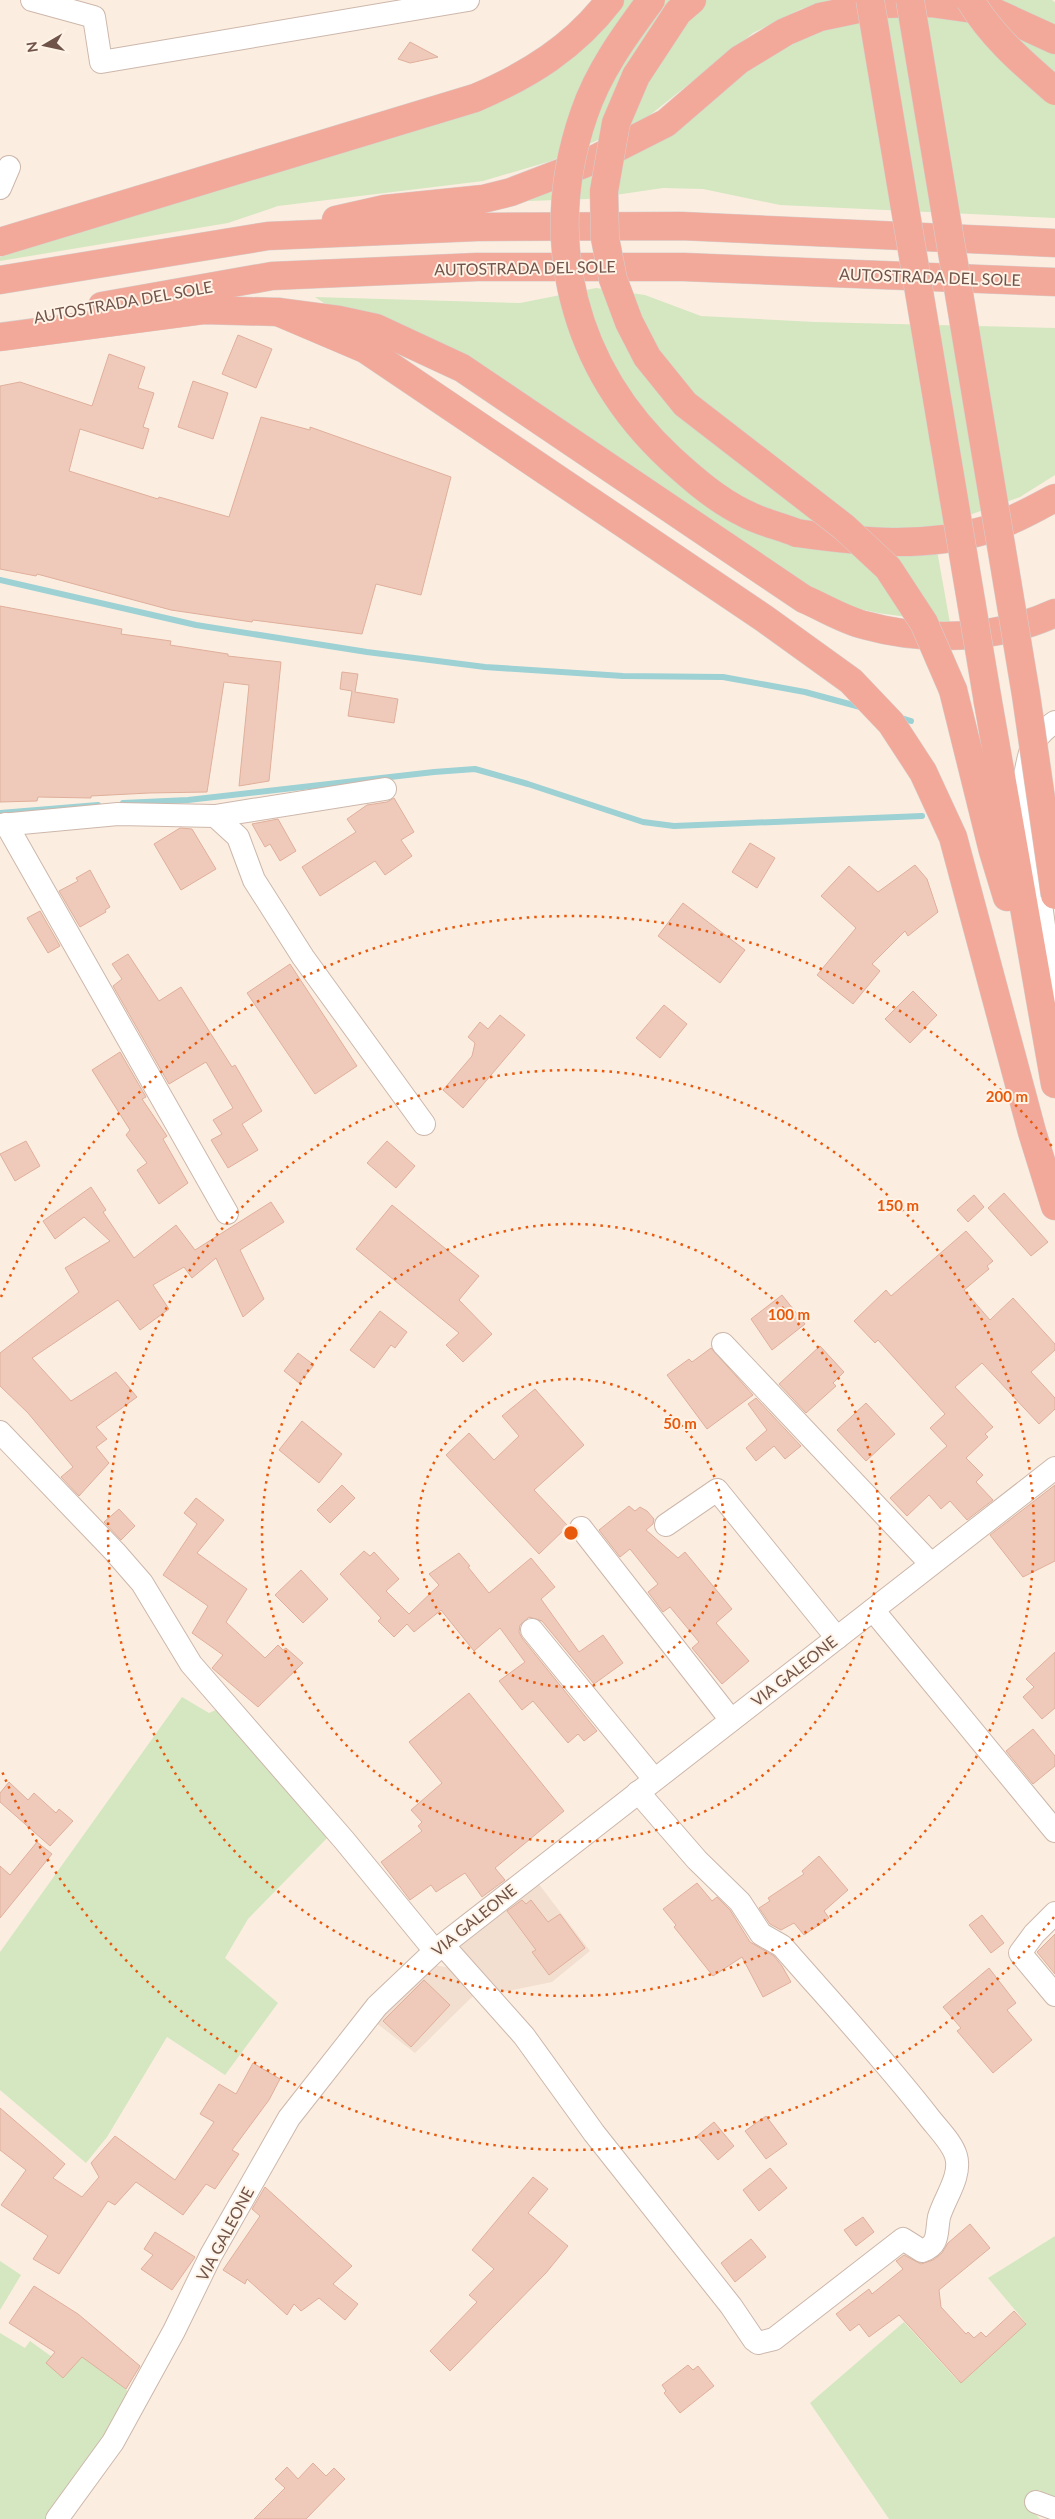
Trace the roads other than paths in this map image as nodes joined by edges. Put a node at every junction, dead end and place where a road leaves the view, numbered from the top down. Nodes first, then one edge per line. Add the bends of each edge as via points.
1 (32, 0) edge
2 (468, 0) edge
3 (610, 0) edge
4 (651, 0) edge
5 (692, 0) edge
6 (870, 0) edge
7 (910, 0) edge
8 (970, 0) edge
9 (1055, 40) edge
10 (1055, 91) edge
11 (9, 167) dead end
12 (0, 188) edge
13 (268, 236) junction
14 (0, 242) edge
15 (1055, 243) edge
16 (0, 280) edge
17 (1055, 282) edge
18 (278, 312) junction
19 (0, 326) edge
20 (0, 337) edge
21 (1055, 498) edge
22 (1055, 612) edge
23 (1055, 722) edge
24 (385, 789) dead end
25 (215, 816) junction
26 (3, 824) edge
27 (1055, 896) edge
28 (1047, 1001) edge
29 (1055, 1084) edge
30 (424, 1124) dead end
31 (1055, 1206) edge
32 (227, 1214) dead end
33 (723, 1344) dead end
34 (0, 1432) edge
35 (1055, 1468) edge
36 (666, 1525) dead end
37 (581, 1528) dead end
38 (932, 1564) junction
39 (873, 1610) junction
40 (532, 1630) dead end
41 (837, 1638) junction
42 (730, 1720) junction
43 (646, 1785) junction
44 (1055, 1831) edge
45 (1055, 1913) edge
46 (439, 1948) junction
47 (1055, 1995) edge
48 (57, 2519) edge

1 - 2 street via 94,17 101,62
3 - 14 highway via 590,26 545,62 510,83 475,98
4 - 21 highway, bridge via 597,82 584,114 565,195 564,242 576,309 589,346 617,396 653,442 694,480 744,513 797,533 900,543 945,540 987,530
5 - 28 highway, bridge via 678,12 636,76 616,123 604,191 606,238 613,279 629,322 647,357 685,404 844,526 888,568 924,623 953,690 993,851
6 - 28 highway, bridge
7 - 27 highway, bridge via 1026,695
8 - 10 highway, bridge via 1008,51
9 - 13 highway via 994,12 930,3 882,4 820,18 785,32 740,60 666,123 589,162 511,192 483,199 385,209
11 - 12 street
13 - 15 highway via 477,227 681,226
13 - 16 highway
17 - 19 highway, AUTOSTRADA DEL SOLE via 684,266 477,267 272,276
18 - 20 highway via 204,310
18 - 22 highway via 376,328 462,368 804,599 863,625 963,636 1036,622
18 - 31 highway via 364,349 765,619 851,681 891,723 923,772 953,837
23 - 28 street via 1029,749 1024,782
24 - 25 street
25 - 26 street via 118,814
25 - 30 street via 238,837 254,880 303,957
26 - 32 street
28 - 29 highway
33 - 38 street
34 - 46 street via 142,1583 191,1664
35 - 38 street, VIA GALEONE
36 - 41 street via 717,1490
37 - 42 street
38 - 39 street, VIA GALEONE
39 - 41 street, VIA GALEONE
39 - 44 street
40 - 43 street
41 - 42 street, VIA GALEONE
42 - 43 street, VIA GALEONE
43 - 46 street, VIA GALEONE
43 - 46 street via 697,1860 740,1902 761,1934 782,1946 915,2100 953,2149 958,2167 939,2218 938,2236 928,2249 922,2251 903,2239 774,2339 765,2343 754,2340 731,2306 594,2133 524,2036
45 - 47 street via 1020,1954
46 - 48 street, VIA GALEONE via 377,2006 289,2118 211,2255 174,2332 112,2442

